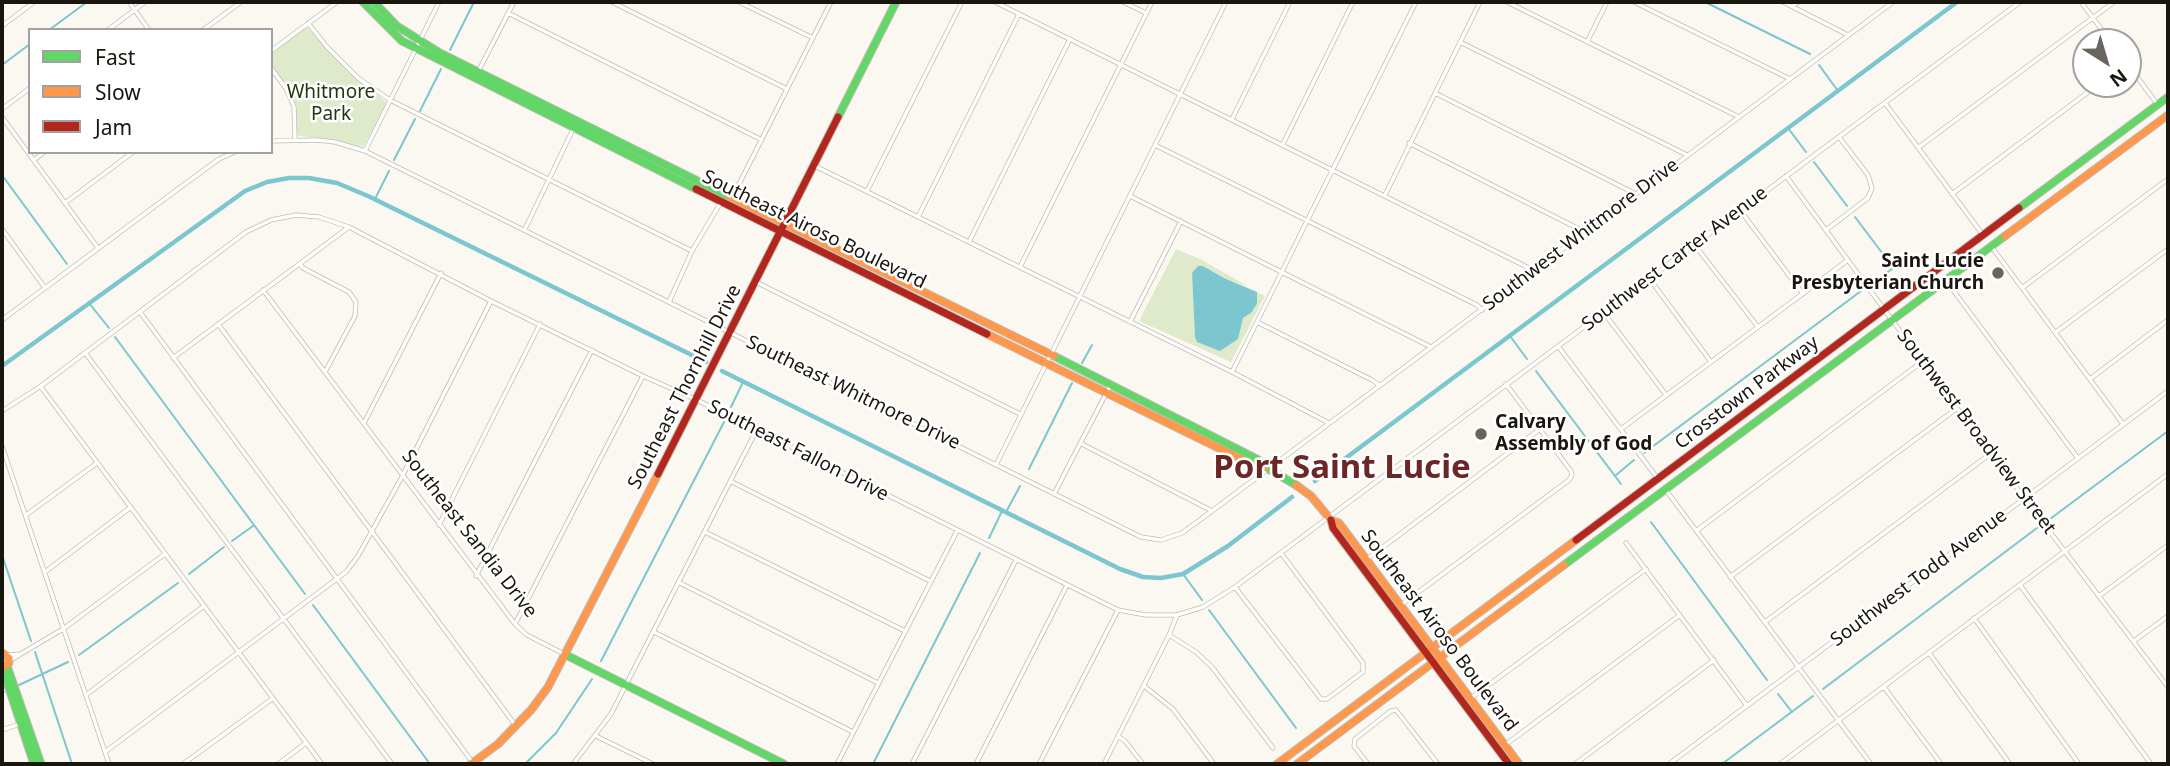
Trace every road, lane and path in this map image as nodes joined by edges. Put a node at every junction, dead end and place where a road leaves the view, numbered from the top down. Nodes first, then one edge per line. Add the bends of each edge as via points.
1 (34, 2) edge
2 (128, 2) edge
3 (145, 2) edge
4 (241, 2) edge
5 (337, 2) edge
6 (363, 2) edge
7 (374, 2) edge
8 (439, 2) edge
9 (514, 2) edge
10 (612, 2) edge
11 (739, 2) edge
12 (831, 2) edge
13 (896, 2) edge
14 (961, 2) edge
15 (995, 2) edge
16 (1123, 2) edge
17 (1152, 2) edge
18 (1226, 2) edge
19 (1290, 2) edge
20 (1353, 2) edge
21 (1416, 2) edge
22 (1480, 2) edge
23 (1507, 2) edge
24 (1607, 2) edge
25 (1634, 2) edge
26 (1783, 2) edge
27 (1798, 2) edge
28 (1893, 2) edge
29 (2020, 2) edge
30 (2081, 2) edge
31 (2114, 2) edge
32 (1793, 6) junction
33 (135, 10) junction
34 (508, 13) junction
35 (1146, 13) junction
36 (1019, 14) junction
37 (2093, 18) junction
38 (308, 23) junction
39 (2, 24) edge
40 (111, 28) edge
41 (148, 28) edge
42 (206, 28) edge
43 (2100, 28) edge
44 (1848, 36) junction
45 (813, 38) junction
46 (1070, 39) junction
47 (1460, 42) junction
48 (1587, 42) junction
49 (417, 46) junction
50 (273, 49) edge
51 (1122, 65) junction
52 (273, 71) edge
53 (478, 72) junction
54 (1790, 79) junction
55 (2142, 84) edge
56 (502, 88) junction
57 (787, 89) junction
58 (28, 90) edge
59 (1180, 93) junction
60 (1435, 93) junction
61 (2168, 97) edge
62 (2080, 98) edge
63 (390, 100) junction
64 (1885, 103) junction
65 (2158, 105) junction
66 (2, 109) edge
67 (2168, 115) edge
68 (2, 117) edge
69 (1739, 117) junction
70 (1232, 119) junction
71 (577, 121) junction
72 (573, 129) junction
73 (1839, 137) junction
74 (295, 139) junction
75 (762, 139) junction
76 (273, 141) edge
77 (1409, 143) junction
78 (1283, 144) junction
79 (1155, 145) junction
80 (1919, 147) junction
81 (365, 151) junction
82 (28, 152) edge
83 (30, 154) edge
84 (42, 154) edge
85 (130, 154) edge
86 (231, 154) edge
87 (1688, 155) junction
88 (34, 160) junction
89 (815, 166) junction
90 (1332, 169) junction
91 (1786, 176) junction
92 (2168, 179) edge
93 (548, 180) junction
94 (867, 191) junction
95 (1636, 194) junction
96 (1952, 194) junction
97 (1385, 195) junction
98 (1130, 196) junction
99 (732, 198) junction
100 (721, 201) junction
101 (65, 203) junction
102 (1740, 210) junction
103 (918, 217) junction
104 (1307, 220) junction
105 (1181, 221) junction
106 (349, 227) junction
107 (783, 228) junction
108 (2, 229) edge
109 (525, 229) junction
110 (1826, 230) junction
111 (1585, 232) junction
112 (1983, 235) junction
113 (969, 242) junction
114 (1694, 244) junction
115 (1992, 246) junction
116 (98, 247) junction
117 (2168, 249) edge
118 (692, 251) junction
119 (1848, 260) junction
120 (300, 264) junction
121 (1020, 268) junction
122 (1533, 270) junction
123 (1282, 271) junction
124 (441, 273) junction
125 (1649, 278) junction
126 (756, 282) junction
127 (45, 288) junction
128 (2022, 288) junction
129 (263, 290) junction
130 (1953, 290) dead end
131 (1803, 294) junction
132 (1079, 297) junction
133 (491, 301) junction
134 (669, 302) junction
135 (1885, 309) junction
136 (1482, 310) junction
137 (140, 312) junction
138 (1603, 313) junction
139 (1893, 319) junction
140 (2, 320) edge
141 (2168, 320) edge
142 (1257, 321) junction
143 (1130, 322) junction
144 (218, 324) junction
145 (540, 324) junction
146 (1758, 327) junction
147 (731, 332) junction
148 (2056, 332) junction
149 (1558, 346) junction
150 (1430, 347) junction
151 (592, 351) junction
152 (85, 353) junction
153 (1051, 355) junction
154 (173, 358) junction
155 (1923, 361) junction
156 (1711, 362) junction
157 (1046, 363) junction
158 (325, 372) junction
159 (1231, 372) junction
160 (643, 376) junction
161 (2090, 379) junction
162 (1506, 384) junction
163 (1379, 385) junction
164 (41, 386) junction
165 (1108, 390) junction
166 (2168, 391) edge
167 (1666, 396) junction
168 (697, 400) junction
169 (1956, 408) junction
170 (2, 411) edge
171 (1020, 414) junction
172 (364, 423) junction
173 (1329, 423) junction
174 (2123, 424) junction
175 (1540, 429) junction
176 (1621, 429) junction
177 (756, 431) junction
178 (1080, 443) junction
179 (2, 446) edge
180 (1990, 453) junction
181 (2077, 457) junction
182 (97, 463) junction
183 (996, 465) junction
184 (1267, 468) junction
185 (2168, 474) edge
186 (403, 475) junction
187 (1658, 479) junction
188 (731, 482) junction
189 (1665, 489) junction
190 (1054, 494) junction
191 (2025, 500) junction
192 (131, 508) junction
193 (1212, 511) junction
194 (26, 515) junction
195 (1330, 518) junction
196 (439, 525) junction
197 (372, 531) junction
198 (957, 531) junction
199 (1696, 531) junction
200 (705, 532) junction
201 (1626, 543) dead end
202 (2168, 545) edge
203 (2064, 551) junction
204 (1280, 553) junction
205 (165, 554) junction
206 (1367, 559) junction
207 (1016, 560) junction
208 (1646, 569) junction
209 (45, 572) junction
210 (476, 576) junction
211 (1730, 577) junction
212 (337, 579) junction
213 (930, 581) junction
214 (680, 582) junction
215 (1067, 585) junction
216 (2020, 585) junction
217 (1236, 587) junction
218 (2099, 596) junction
219 (1401, 605) junction
220 (204, 607) junction
221 (1118, 610) junction
222 (1177, 615) junction
223 (1680, 615) junction
224 (2168, 616) edge
225 (1974, 618) junction
226 (284, 619) junction
227 (1765, 622) junction
228 (515, 624) junction
229 (63, 629) junction
230 (905, 631) junction
231 (654, 632) junction
232 (1169, 635) junction
233 (2134, 641) junction
234 (1429, 650) junction
235 (238, 652) junction
236 (1928, 653) junction
237 (566, 655) junction
238 (4, 659) edge
239 (1437, 660) junction
240 (1714, 660) junction
241 (1799, 668) junction
242 (878, 682) junction
243 (626, 686) junction
244 (1144, 686) junction
245 (1883, 687) junction
246 (2168, 687) edge
247 (86, 695) junction
248 (1471, 698) junction
249 (272, 699) junction
250 (1748, 706) junction
251 (1838, 721) junction
252 (20, 724) junction
253 (516, 726) junction
254 (2, 730) edge
255 (853, 732) junction
256 (596, 736) junction
257 (1118, 737) junction
258 (306, 743) junction
259 (1505, 745) junction
260 (1273, 748) dead end
261 (105, 752) junction
262 (775, 762) edge
263 (472, 763) edge
264 (34, 764) edge
265 (41, 764) edge
266 (109, 764) edge
267 (183, 764) edge
268 (278, 764) edge
269 (322, 764) edge
270 (392, 764) edge
271 (573, 764) edge
272 (653, 764) edge
273 (784, 764) edge
274 (837, 764) edge
275 (912, 764) edge
276 (976, 764) edge
277 (1039, 764) edge
278 (1104, 764) edge
279 (1143, 764) edge
280 (1214, 764) edge
281 (1276, 764) edge
282 (1297, 764) edge
283 (1368, 764) edge
284 (1438, 764) edge
285 (1508, 764) edge
286 (1519, 764) edge
287 (1575, 764) edge
288 (1669, 764) edge
289 (1780, 764) edge
290 (1871, 764) edge
291 (1941, 764) edge
292 (2010, 764) edge
293 (2079, 764) edge
294 (2151, 764) edge

1 - 39 street
2 - 33 street
3 - 33 street
4 - 42 street
5 - 38 street
6 - 49 main road, Southeast Airoso Boulevard via 390,30
7 - 49 main road, Southeast Airoso Boulevard
8 - 49 street
9 - 34 street
10 - 57 street
11 - 45 street
12 - 45 street
13 - 89 main road, Southeast Thornhill Drive
14 - 94 street
15 - 36 street
16 - 35 street
17 - 35 street
18 - 59 street
19 - 70 street
20 - 78 street
21 - 90 street
22 - 47 street
23 - 48 street
24 - 48 street
25 - 54 street
26 - 32 street
27 - 32 street
28 - 44 street, Southwest Whitmore Drive
29 - 64 street, Southwest Carter Avenue
30 - 37 street
31 - 37 street
32 - 44 street
33 - 40 street
33 - 41 street
34 - 53 street
34 - 75 street
35 - 51 street
36 - 46 street
36 - 103 street
37 - 43 street
37 - 80 street
38 - 50 street
38 - 63 street via 358,78
44 - 54 street, Southwest Whitmore Drive
45 - 57 street
46 - 51 street
46 - 113 street
47 - 60 street
47 - 87 street
48 - 69 street
49 - 53 main road, Southeast Airoso Boulevard
49 - 56 main road, Southeast Airoso Boulevard
49 - 63 street
51 - 59 street
51 - 121 street
52 - 74 street via 294,107
53 - 56 main road, Southeast Airoso Boulevard
54 - 69 street, Southwest Whitmore Drive
55 - 65 street
56 - 71 main road, Southeast Airoso Boulevard
56 - 72 main road, Southeast Airoso Boulevard
57 - 75 street
58 - 66 street
59 - 70 street
59 - 79 street
60 - 77 street
60 - 95 street
61 - 65 main road, Crosstown Parkway
62 - 96 street
63 - 81 street
63 - 93 street
64 - 73 street, Southwest Carter Avenue
64 - 80 street
65 - 112 main road, Crosstown Parkway
67 - 115 main road, Crosstown Parkway
68 - 82 street
69 - 87 street, Southwest Whitmore Drive
70 - 78 street
71 - 72 street
71 - 99 main road, Southeast Airoso Boulevard
72 - 93 street
72 - 100 main road, Southeast Airoso Boulevard
73 - 91 street, Southwest Carter Avenue
73 - 110 street via 1868,175 1872,188 1868,198
74 - 76 street, Southeast Whitmore Drive
74 - 81 street, Southeast Whitmore Drive via 335,142
75 - 99 street
77 - 97 street
77 - 111 street
78 - 90 street
79 - 98 street
79 - 104 street
80 - 96 street
81 - 109 street, Southeast Whitmore Drive
83 - 88 street
84 - 88 street
85 - 101 street
86 - 116 street
87 - 95 street, Southwest Whitmore Drive
88 - 101 street
89 - 94 street
89 - 107 main road, Southeast Thornhill Drive
90 - 97 street
90 - 104 street
91 - 102 street, Southwest Carter Avenue
91 - 110 street, Southwest Broadview Street
92 - 128 street
93 - 109 street
93 - 118 street
94 - 103 street
95 - 111 street, Southwest Whitmore Drive
96 - 112 street
97 - 122 street
98 - 105 street
98 - 132 street
99 - 107 main road, Southeast Airoso Boulevard
100 - 107 main road, Southeast Airoso Boulevard
100 - 118 street
101 - 116 street
102 - 114 street, Southwest Carter Avenue
102 - 131 street
103 - 113 street
104 - 123 street
104 - 136 street
105 - 123 street
105 - 143 street
106 - 120 street
106 - 124 street, Southeast Fallon Drive
106 - 137 street, Southeast Fallon Drive via 309,216 271,219 246,232
107 - 126 main road, Southeast Thornhill Drive
107 - 153 main road, Southeast Airoso Boulevard
107 - 157 main road, Southeast Airoso Boulevard
108 - 127 street
109 - 134 street, Southeast Whitmore Drive
110 - 119 street, Southwest Broadview Street
111 - 122 street, Southwest Whitmore Drive
112 - 135 main road, Crosstown Parkway
113 - 121 street
114 - 125 street, Southwest Carter Avenue
114 - 146 street
115 - 128 street
115 - 139 main road, Crosstown Parkway
116 - 127 street
117 - 148 street
118 - 134 street
119 - 131 street
119 - 135 street, Southwest Broadview Street
120 - 129 street
120 - 158 street via 355,298 356,312
121 - 132 street
122 - 136 street, Southwest Whitmore Drive
123 - 142 street
123 - 150 street
124 - 133 street, Southeast Fallon Drive
124 - 172 street
125 - 138 street, Southwest Carter Avenue
125 - 156 street
126 - 147 main road, Southeast Thornhill Drive
126 - 171 street
127 - 140 street
128 - 148 street
129 - 144 street
129 - 158 street, Southeast Sandia Drive
130 - 181 street
131 - 146 street
132 - 143 street
132 - 153 street
133 - 145 street, Southeast Fallon Drive
133 - 186 street
134 - 147 street, Southeast Whitmore Drive
135 - 139 street, Southwest Broadview Street
135 - 187 main road, Crosstown Parkway
136 - 150 street, Southwest Whitmore Drive
137 - 152 street, Southeast Fallon Drive
137 - 154 street
138 - 149 street, Southwest Carter Avenue
138 - 167 street
139 - 155 street, Southwest Broadview Street
139 - 189 main road, Crosstown Parkway
141 - 161 street
142 - 159 street
142 - 163 street
143 - 159 street
144 - 154 street
144 - 197 street
145 - 151 street, Southeast Fallon Drive
145 - 196 street
146 - 156 street
147 - 168 main road, Southeast Thornhill Drive
147 - 183 street, Southeast Whitmore Drive
148 - 161 street
149 - 162 street, Southwest Carter Avenue
149 - 176 street
150 - 163 street, Southwest Whitmore Drive
151 - 160 street, Southeast Fallon Drive
151 - 210 street
152 - 164 street, Southeast Fallon Drive
152 - 226 street
153 - 157 street
153 - 165 main road, Southeast Airoso Boulevard
154 - 212 street
155 - 169 street, Southwest Broadview Street
155 - 199 street
156 - 167 street
157 - 165 main road, Southeast Airoso Boulevard
157 - 171 street
158 - 172 street, Southeast Sandia Drive
159 - 173 street
160 - 168 street, Southeast Fallon Drive
160 - 228 street
161 - 174 street
162 - 175 street
162 - 195 street, Southwest Carter Avenue
163 - 173 street, Southwest Whitmore Drive
164 - 170 street, Southeast Fallon Drive
164 - 182 street
165 - 178 street
165 - 184 main road, Southeast Airoso Boulevard via 1257,458
166 - 174 street, Southwest Todd Avenue
167 - 176 street
168 - 177 street, Southeast Fallon Drive
168 - 237 main road, Southeast Thornhill Drive
169 - 180 street, Southwest Broadview Street
169 - 211 street
171 - 183 street
172 - 186 street, Southeast Sandia Drive
173 - 184 street, Southwest Whitmore Drive
174 - 181 street, Southwest Todd Avenue
175 - 206 street
175 - 219 street via 1572,475 1569,480
176 - 187 street
177 - 188 street
177 - 198 street, Southeast Fallon Drive
178 - 190 street
178 - 193 street
179 - 194 street
180 - 191 street, Southwest Broadview Street
180 - 227 street
181 - 191 street, Southwest Todd Avenue
182 - 192 street
182 - 194 street
183 - 190 street, Southeast Whitmore Drive
184 - 193 street, Southeast Whitmore Drive
184 - 195 main road, Southeast Airoso Boulevard via 1311,496
185 - 203 street
186 - 196 street, Southeast Sandia Drive
186 - 197 street
187 - 234 main road, Crosstown Parkway
188 - 200 street
188 - 213 street
189 - 199 street
189 - 239 main road, Crosstown Parkway
190 - 193 street, Southeast Whitmore Drive via 1151,540 1170,539
191 - 203 street, Southwest Broadview Street
191 - 241 street, Southwest Todd Avenue
192 - 205 street
192 - 209 street
194 - 209 street
195 - 204 street, Southwest Carter Avenue
195 - 206 main road, Southeast Airoso Boulevard
195 - 234 main road, Southeast Airoso Boulevard via 1333,528
196 - 210 street, Southeast Sandia Drive
197 - 212 street
197 - 253 street
198 - 207 street, Southeast Fallon Drive
198 - 213 street
199 - 211 street
200 - 214 street
200 - 230 street
201 - 208 street
202 - 218 street
203 - 216 street
203 - 218 street, Southwest Broadview Street
204 - 217 street, Southwest Carter Avenue
204 - 217 street via 1363,663 1363,671 1327,699 1321,699
205 - 220 street
205 - 229 street
206 - 219 main road, Southeast Airoso Boulevard
207 - 215 street, Southeast Fallon Drive
207 - 275 street
208 - 223 street
208 - 248 street
209 - 229 street
210 - 228 street, Southeast Sandia Drive
211 - 227 street
212 - 226 street
212 - 263 street
213 - 230 street
214 - 231 street
214 - 242 street
215 - 221 street, Southeast Fallon Drive
215 - 276 street
216 - 225 street
216 - 294 street
217 - 222 street, Southwest Carter Avenue via 1203,607
218 - 233 street, Southwest Broadview Street
219 - 234 main road, Southeast Airoso Boulevard
220 - 235 street
220 - 247 street
221 - 222 street, Southeast Fallon Drive
221 - 277 street
222 - 232 street
223 - 240 street
223 - 259 street
224 - 233 street
225 - 236 street
225 - 293 street
226 - 235 street
226 - 270 street
227 - 241 street
228 - 237 street, Southeast Sandia Drive
229 - 238 street
229 - 247 street
230 - 242 street
231 - 243 street
231 - 255 street
232 - 244 street
232 - 260 street via 1212,667
233 - 246 street, Southwest Broadview Street
234 - 239 main road, Southeast Airoso Boulevard
234 - 281 main road, Crosstown Parkway
235 - 249 street
235 - 261 street
236 - 245 street
236 - 292 street
237 - 243 main road, Southeast Sandia Drive
237 - 253 main road, Southeast Thornhill Drive via 548,687
238 - 252 main road
238 - 265 main road
239 - 248 main road, Southeast Airoso Boulevard
239 - 282 main road, Crosstown Parkway
239 - 285 main road, Southeast Airoso Boulevard
240 - 250 street
240 - 287 street
241 - 250 street, Southwest Todd Avenue
241 - 251 street
242 - 255 street
243 - 256 street
243 - 262 main road, Southeast Sandia Drive
244 - 257 street
244 - 280 street via 1173,709
245 - 251 street
245 - 291 street
247 - 261 street
248 - 259 main road, Southeast Airoso Boulevard
249 - 258 street
249 - 267 street
250 - 288 street, Southwest Todd Avenue
251 - 289 street
251 - 290 street
252 - 254 street
252 - 264 main road
253 - 263 main road, Southeast Thornhill Drive
255 - 274 street
256 - 271 street
256 - 272 street
257 - 278 street
257 - 279 street
258 - 268 street
258 - 269 street
259 - 286 main road, Southeast Airoso Boulevard
261 - 266 street
262 - 273 main road, Southeast Sandia Drive
283 - 284 street via 1354,746 1357,737 1396,710

